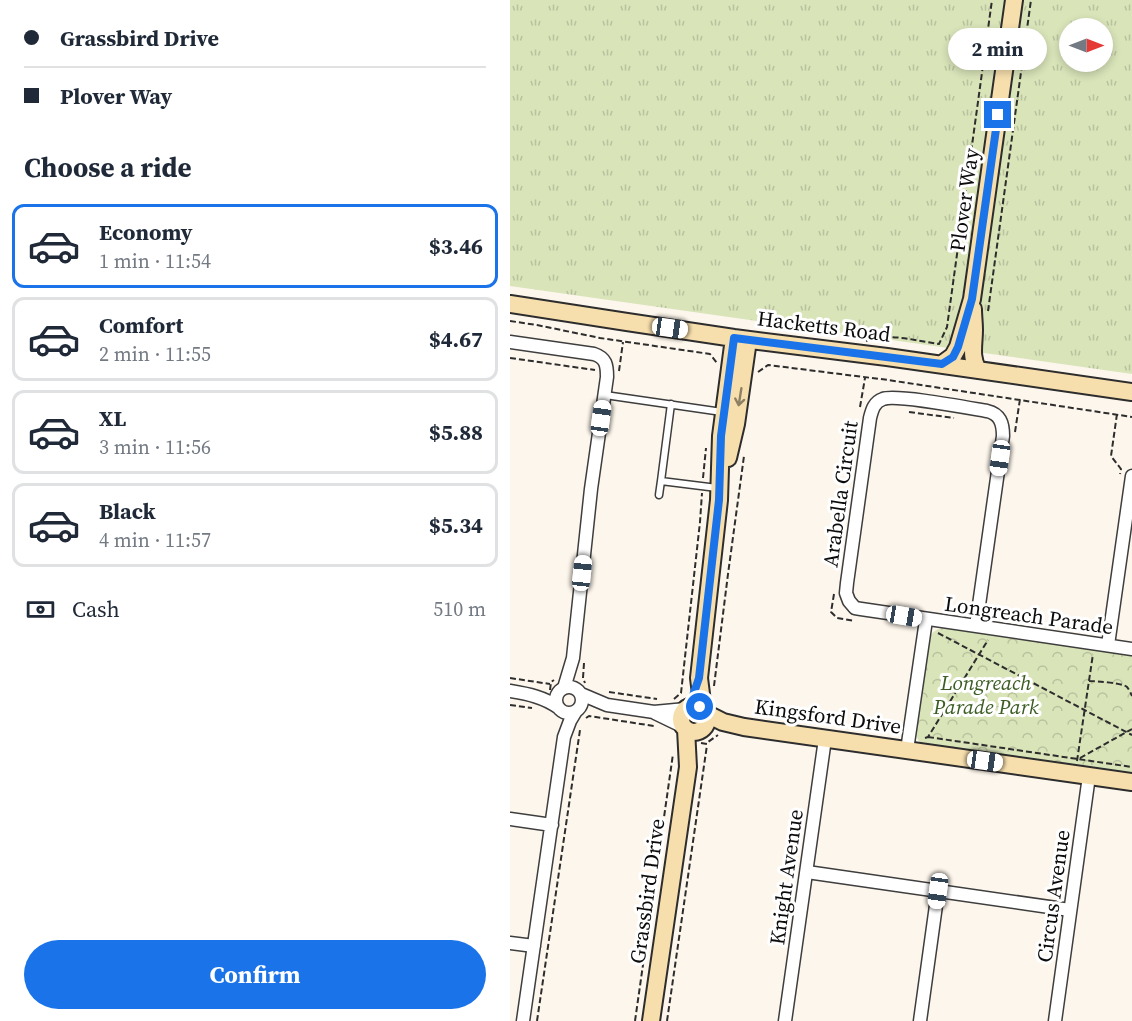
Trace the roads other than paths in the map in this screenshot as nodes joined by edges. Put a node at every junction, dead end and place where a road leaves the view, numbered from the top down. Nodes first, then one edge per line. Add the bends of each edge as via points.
1 (1014, 0) edge
2 (972, 299) junction
3 (510, 304) edge
4 (741, 339) junction
5 (510, 342) edge
6 (942, 364) junction
7 (978, 370) junction
8 (1132, 393) edge
9 (604, 395) junction
10 (671, 404) junction
11 (724, 412) junction
12 (1132, 476) edge
13 (661, 481) junction
14 (720, 494) junction
15 (658, 495) dead end
16 (851, 604) joint
17 (925, 625) junction
18 (976, 626) junction
19 (1108, 645) junction
20 (1132, 649) edge
21 (579, 657) junction
22 (559, 687) junction
23 (510, 691) edge
24 (583, 691) junction
25 (532, 694) junction
26 (607, 705) junction
27 (560, 708) junction
28 (579, 714) junction
29 (694, 720) junction
30 (564, 736) junction
31 (825, 739) junction
32 (908, 745) junction
33 (1080, 770) junction
34 (1132, 782) edge
35 (510, 819) edge
36 (552, 825) junction
37 (807, 872) junction
38 (938, 891) junction
39 (1071, 910) junction
40 (510, 943) edge
41 (534, 946) junction
42 (523, 1021) edge
43 (651, 1021) edge
44 (785, 1021) edge
45 (920, 1021) edge
46 (1055, 1021) edge

1 - 2 street, Plover Way
2 - 6 street, Plover Way via 958,347 953,357
2 - 7 street, Plover Way via 973,358
3 - 4 street, Hacketts Road
4 - 6 street, Hacketts Road
4 - 11 street, Grassbird Drive
4 -> 14 street, Grassbird Drive via 736,424
5 - 9 street via 594,354 604,360 607,372
6 - 7 street, Hacketts Road
7 - 8 street, Hacketts Road
9 - 10 lane
9 - 21 street via 591,489
10 - 11 lane
10 - 13 lane
11 - 14 street, Grassbird Drive
12 - 19 street
13 - 14 lane via 703,487
13 - 15 lane
14 - 29 street, Grassbird Drive
16 - 17 street, Longreach Parade
16 - 18 street, Arabella Circuit via 847,583 874,405 884,398 893,398 987,411 1001,421 1003,435
17 - 18 street, Longreach Parade
17 - 32 street
18 - 19 street, Longreach Parade
19 - 20 street, Longreach Parade
21 - 22 street
21 - 24 street
22 - 24 street
22 - 25 street via 554,692
22 - 27 street
23 - 25 street
24 - 26 street
24 - 28 street
25 - 27 street
26 - 28 street
26 - 29 street
27 - 28 street
27 - 30 street
28 - 30 street via 570,721
29 - 31 street, Kingsford Drive
29 - 43 street, Grassbird Drive
30 - 36 street
31 - 32 street, Kingsford Drive
31 - 37 street, Knight Avenue
32 - 33 street, Kingsford Drive
33 - 34 street, Kingsford Drive
33 - 39 street, Circus Avenue
35 - 36 street
36 - 41 street
37 - 38 street
37 - 44 street, Knight Avenue
38 - 39 street
38 - 45 street
39 - 46 street, Circus Avenue
40 - 41 street
41 - 42 street

